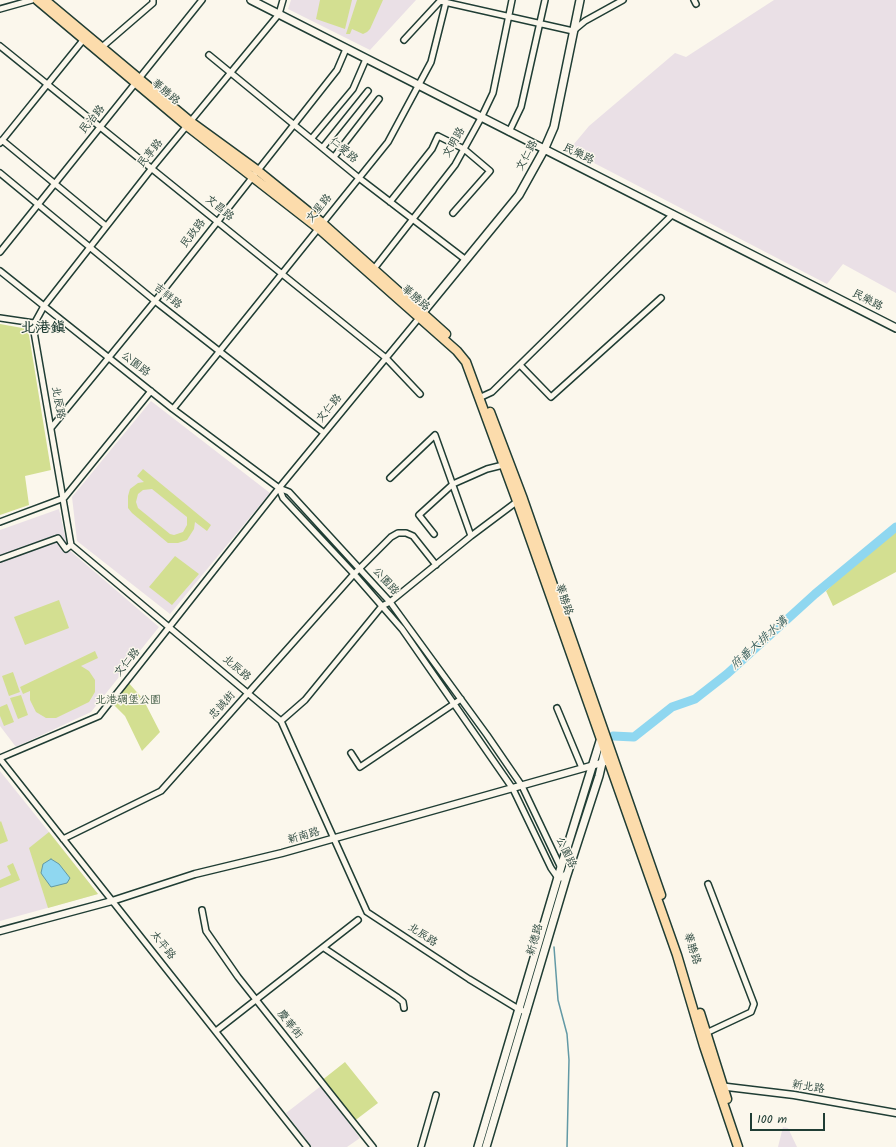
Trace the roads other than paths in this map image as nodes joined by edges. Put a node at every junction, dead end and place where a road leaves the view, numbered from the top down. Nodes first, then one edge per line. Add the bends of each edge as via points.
1 (32, 0) edge
2 (37, 0) edge
3 (45, 0) edge
4 (153, 0) edge
5 (202, 0) edge
6 (251, 0) edge
7 (282, 0) edge
8 (440, 0) edge
9 (512, 0) edge
10 (545, 0) edge
11 (580, 0) edge
12 (622, 0) edge
13 (446, 2) junction
14 (0, 9) edge
15 (279, 14) junction
16 (509, 16) junction
17 (540, 22) junction
18 (573, 31) junction
19 (84, 39) junction
20 (404, 40) dead end
21 (0, 46) edge
22 (102, 47) junction
23 (346, 49) junction
24 (209, 55) dead end
25 (366, 59) junction
26 (230, 73) junction
27 (137, 81) junction
28 (48, 84) junction
29 (418, 86) junction
30 (368, 91) dead end
31 (379, 99) dead end
32 (481, 118) junction
33 (294, 123) junction
34 (189, 124) junction
35 (100, 127) junction
36 (509, 132) junction
37 (312, 138) junction
38 (1, 142) edge
39 (323, 147) junction
40 (464, 149) junction
41 (544, 150) junction
42 (334, 158) junction
43 (152, 168) junction
44 (0, 173) edge
45 (255, 174) junction
46 (359, 178) junction
47 (55, 183) junction
48 (390, 202) junction
49 (39, 204) junction
50 (453, 213) dead end
51 (673, 214) junction
52 (412, 219) junction
53 (217, 220) junction
54 (320, 225) junction
55 (106, 226) junction
56 (89, 248) junction
57 (0, 252) edge
58 (466, 260) junction
59 (0, 271) edge
60 (372, 271) junction
61 (282, 273) junction
62 (661, 298) dead end
63 (155, 301) junction
64 (44, 306) junction
65 (421, 316) junction
66 (0, 318) edge
67 (34, 323) junction
68 (896, 328) edge
69 (220, 352) junction
70 (108, 357) junction
71 (386, 358) junction
72 (520, 365) junction
73 (151, 391) junction
74 (420, 394) dead end
75 (482, 397) junction
76 (173, 408) junction
77 (51, 428) junction
78 (324, 434) junction
79 (503, 465) junction
80 (390, 478) dead end
81 (453, 484) junction
82 (279, 488) junction
83 (64, 498) junction
84 (520, 500) junction
85 (0, 522) edge
86 (434, 534) dead end
87 (471, 536) junction
88 (71, 545) junction
89 (0, 559) edge
90 (436, 565) junction
91 (359, 568) junction
92 (354, 574) junction
93 (390, 602) junction
94 (382, 606) junction
95 (171, 628) junction
96 (248, 693) junction
97 (461, 699) junction
98 (454, 704) junction
99 (557, 708) dead end
100 (282, 721) junction
101 (603, 740) junction
102 (352, 753) dead end
103 (0, 758) edge
104 (607, 759) junction
105 (594, 765) junction
106 (582, 768) junction
107 (522, 786) junction
108 (513, 788) junction
109 (63, 839) junction
110 (334, 839) junction
111 (561, 867) junction
112 (558, 878) junction
113 (566, 878) junction
114 (708, 884) dead end
115 (112, 901) junction
116 (202, 910) dead end
117 (358, 920) dead end
118 (0, 931) edge
119 (324, 948) junction
120 (256, 1000) junction
121 (404, 1008) dead end
122 (524, 1011) junction
123 (216, 1031) junction
124 (704, 1034) junction
125 (720, 1086) junction
126 (436, 1095) dead end
127 (896, 1113) edge
128 (307, 1147) edge
129 (373, 1147) edge
130 (421, 1147) edge
131 (478, 1147) edge
132 (486, 1147) edge
133 (738, 1147) edge
134 (744, 1147) edge

1 - 14 street
2 - 19 main road, 華勝路
3 - 22 main road, 華勝路
4 - 22 street
5 - 27 street, 民治路
6 - 15 main road, 民樂路
7 - 15 street, 民享路
8 - 13 street
8 - 20 street
9 - 16 street, 文明路
10 - 17 street
11 - 18 main road, 文仁路
12 - 18 street via 585,21
13 - 16 street
13 - 29 street, 文星路 via 431,62
15 - 23 main road, 民樂路
15 - 26 street, 民享路
16 - 17 street
16 - 32 street, 文明路 via 493,93
17 - 18 street
17 - 36 street via 521,107
18 - 41 main road, 文仁路 via 554,127
19 - 27 main road, 華勝路
19 - 28 street
21 - 28 street, 文昌路
22 - 27 main road, 華勝路
23 - 25 main road, 民樂路
23 - 33 street, 民政路 via 337,70
24 - 26 street, 仁愛路
25 - 29 main road, 民樂路
25 - 37 street via 353,89
26 - 33 street, 仁愛路
26 - 34 street, 民享路
27 - 34 main road, 華勝路
27 - 35 street, 民治路
28 - 35 street, 文昌路
28 - 38 street
29 - 32 main road, 民樂路
29 - 46 street, 文星路 via 388,142
30 - 39 street
31 - 42 street
32 - 36 main road, 民樂路
32 - 40 street, 文明路
33 - 37 street, 仁愛路
33 - 45 street, 民政路
34 - 43 street, 民享路
34 - 45 main road, 華勝路
35 - 43 street, 文昌路
35 - 47 street, 民治路
36 - 41 main road, 民樂路
37 - 39 street, 仁愛路
38 - 47 street
39 - 42 street, 仁愛路
40 - 48 street via 438,136 432,149
40 - 50 street via 490,171
40 - 52 street, 文明路 via 441,184
41 - 51 main road, 民樂路
41 - 58 main road, 文仁路 via 519,195
42 - 46 street, 仁愛路
43 - 53 street, 文昌路
43 - 55 street, 民享路
44 - 49 street, 吉祥路
45 - 53 street, 民政路
45 - 54 main road, 華勝路
46 - 48 street, 仁愛路
46 - 54 street, 文星路
47 - 49 street, 民治路
47 - 55 street
48 - 52 street, 仁愛路
49 - 56 street, 吉祥路
49 - 57 street, 民治路
51 - 68 main road, 民樂路
51 - 72 street
52 - 58 street, 仁愛路
52 - 60 street, 文明路
53 - 61 street, 文昌路
53 - 63 street, 民政路
54 - 60 main road, 華勝路
54 - 61 street, 文星路
55 - 56 street, 民享路
56 - 63 street, 吉祥路
56 - 64 street, 民享路
58 - 65 main road, 文仁路
59 - 64 street, 公園路
60 - 65 main road, 華勝路
61 - 69 street, 文星路
61 - 71 street, 文昌路
62 - 72 street via 550,397
63 - 69 street, 吉祥路
63 - 70 street, 民政路
64 - 67 street, 民享路
64 - 70 street, 公園路
65 - 71 street, 文仁路
65 - 75 main road, 華勝路 via 466,362
66 - 67 street
67 - 77 street, 北辰路
69 - 76 street, 文星路
69 - 78 street, 吉祥路
70 - 73 street, 公園路
70 - 77 street, 民政路
71 - 74 street, 文昌路
71 - 78 street, 文仁路
72 - 75 street via 492,392
73 - 76 street, 公園路
73 - 83 street
75 - 79 main road, 華勝路
75 - 84 main road, 華勝路
76 - 82 street, 公園路
77 - 83 street, 北辰路
78 - 82 street, 文仁路
79 - 81 street
79 - 84 main road, 華勝路
80 - 81 street via 435,435
81 - 86 street via 419,515
81 - 87 street
82 - 91 street, 公園路 via 289,492
82 - 92 street, 公園路 via 283,498
82 - 95 street, 文仁路
83 - 85 street
83 - 88 street, 北辰路
84 - 87 street
84 - 101 main road, 華勝路
87 - 90 street
88 - 89 street via 66,549 58,538
88 - 95 street, 北辰路
90 - 91 street, 忠誠街 via 413,536 398,533
90 - 93 street
91 - 92 street, 忠誠街
91 - 93 street, 公園路
92 - 94 street, 公園路
92 - 96 street, 忠誠街
93 - 94 street
93 - 97 street, 公園路
94 - 98 street, 公園路 via 402,629
94 - 100 street via 306,700
95 - 96 street, 北辰路
95 - 103 street, 文仁路 via 99,716
96 - 100 street, 北辰路
96 - 109 street, 忠誠街 via 161,791
97 - 98 street
97 - 107 street, 公園路
98 - 102 street via 360,767
98 - 108 street, 公園路
99 - 106 street
100 - 110 street, 北辰路
101 - 104 main road, 華勝路
101 - 105 main road, 新德路
103 - 109 street, 太平路
104 - 105 street, 新南路
104 - 113 main road, 新德路
104 - 124 main road, 華勝路
105 - 106 street, 新南路
105 - 111 main road, 新德路
106 - 107 street, 新南路
107 - 108 street, 新南路
107 - 111 street, 公園路
108 - 110 street, 新南路
108 - 112 street, 公園路
109 - 115 street, 太平路
110 - 115 street, 新南路 via 196,874
110 - 122 street, 北辰路 via 367,912
111 - 112 main road, 新德路
111 - 113 street, 公園路
112 - 113 street, 公園路
112 - 122 main road, 新德路
113 - 122 main road, 新德路
114 - 124 street via 754,1004 750,1012
115 - 118 street, 新南路
115 - 123 street, 太平路
116 - 120 street, 慶華街 via 206,931
117 - 119 street
119 - 120 street
119 - 121 street via 397,997 403,1002
120 - 123 street
120 - 129 street, 慶華街
122 - 131 main road, 新德路
122 - 132 main road, 新德路
123 - 128 street, 太平路
124 - 125 main road, 華勝路
125 - 127 street, 新北路
125 - 133 main road, 華勝路
125 - 134 main road, 華勝路
126 - 130 street

